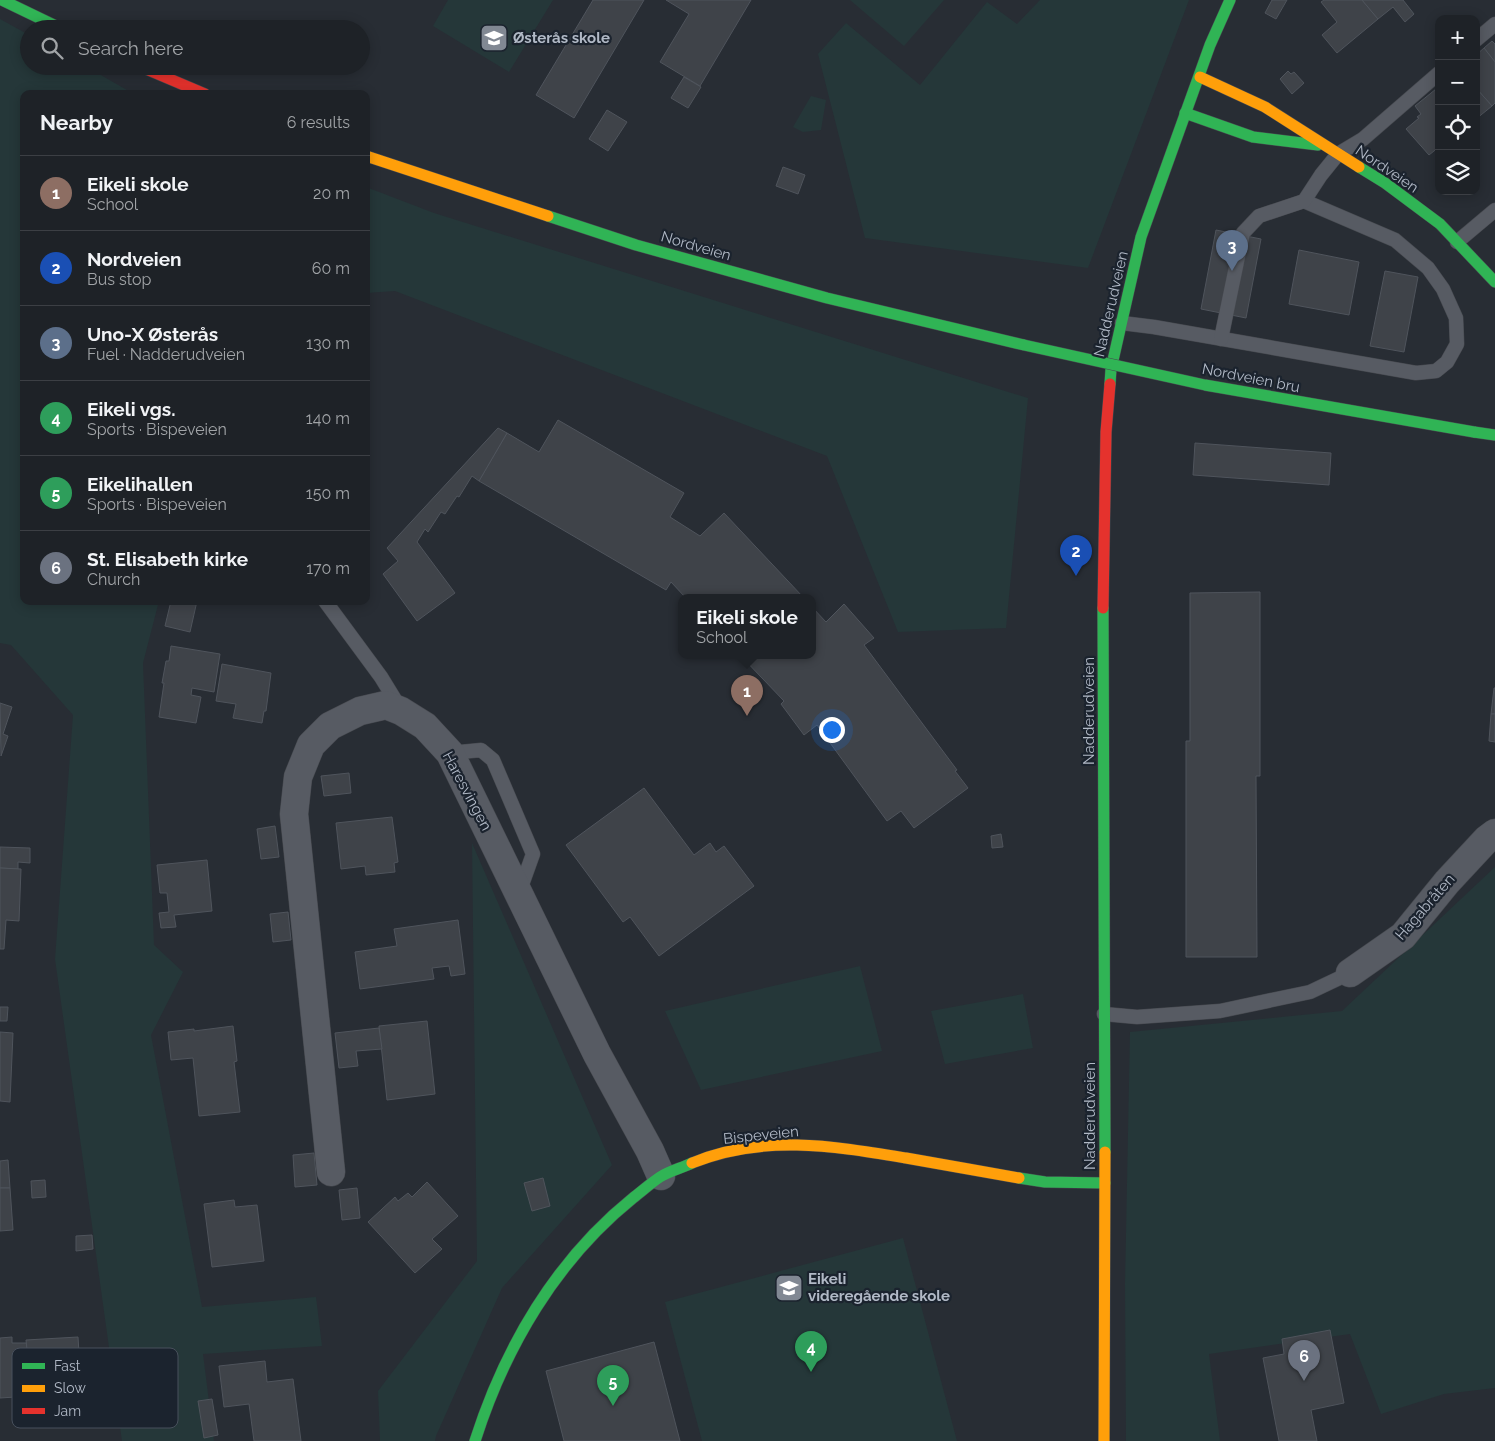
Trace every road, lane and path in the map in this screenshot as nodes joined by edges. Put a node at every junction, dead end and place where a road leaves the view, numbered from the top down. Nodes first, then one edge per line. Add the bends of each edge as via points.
1 (2, 0) edge
2 (1230, 0) edge
3 (43, 20) edge
4 (1495, 24) edge
5 (1480, 37) edge
6 (160, 75) edge
7 (1435, 76) edge
8 (1200, 77) junction
9 (196, 90) edge
10 (1185, 113) junction
11 (1325, 146) junction
12 (1338, 154) junction
13 (370, 157) edge
14 (1304, 201) junction
15 (1495, 210) edge
16 (1457, 242) junction
17 (1495, 282) edge
18 (1122, 323) junction
19 (1221, 338) junction
20 (1024, 345) joint
21 (1495, 435) edge
22 (328, 605) edge
23 (401, 711) junction
24 (1495, 834) edge
25 (1350, 973) joint
26 (1104, 1014) junction
27 (331, 1172) dead end
28 (661, 1176) junction
29 (1105, 1183) junction
30 (475, 1441) edge
31 (1104, 1441) edge

1 - 3 main road
2 - 8 main road, Nadderudveien
4 - 5 lane
6 - 9 main road
7 - 12 lane via 1363,139
8 - 10 main road, Nadderudveien
8 - 11 main road, Nordveien via 1265,107
10 - 11 main road, Nordveien via 1253,137
10 - 18 main road, Nadderudveien via 1141,237
11 - 12 main road, Nordveien
12 - 14 lane
12 - 16 main road, Nordveien via 1385,183 1440,224
13 - 20 main road, Nordveien via 636,244 826,298
14 - 19 lane via 1259,216 1244,233
14 - 19 lane via 1395,240 1428,268 1443,288 1456,318 1457,344 1447,362 1436,371 1416,373
15 - 16 lane
16 - 17 main road, Nordveien
18 - 19 lane
18 - 26 main road, Nadderudveien via 1112,369 1106,432 1103,549
20 - 21 main road, Nordveien bru, bridge via 1206,385
22 - 23 lane via 381,677
23 - 27 street, Haresvingen via 386,705 360,711 330,726 311,746 298,777 294,814
23 - 28 street, Haresvingen via 425,726 450,753 597,1054
24 - 25 street, Hagabråten via 1487,838 1447,882 1403,936
25 - 26 lane via 1310,992 1220,1011 1137,1017
26 - 29 main road, Nadderudveien
28 - 29 main road, Bispeveien via 700,1160 738,1150 787,1144 839,1147 1044,1182
28 - 30 main road, Bispeveien via 615,1213 577,1251 542,1297 509,1356
29 - 31 main road, Nadderudveien

